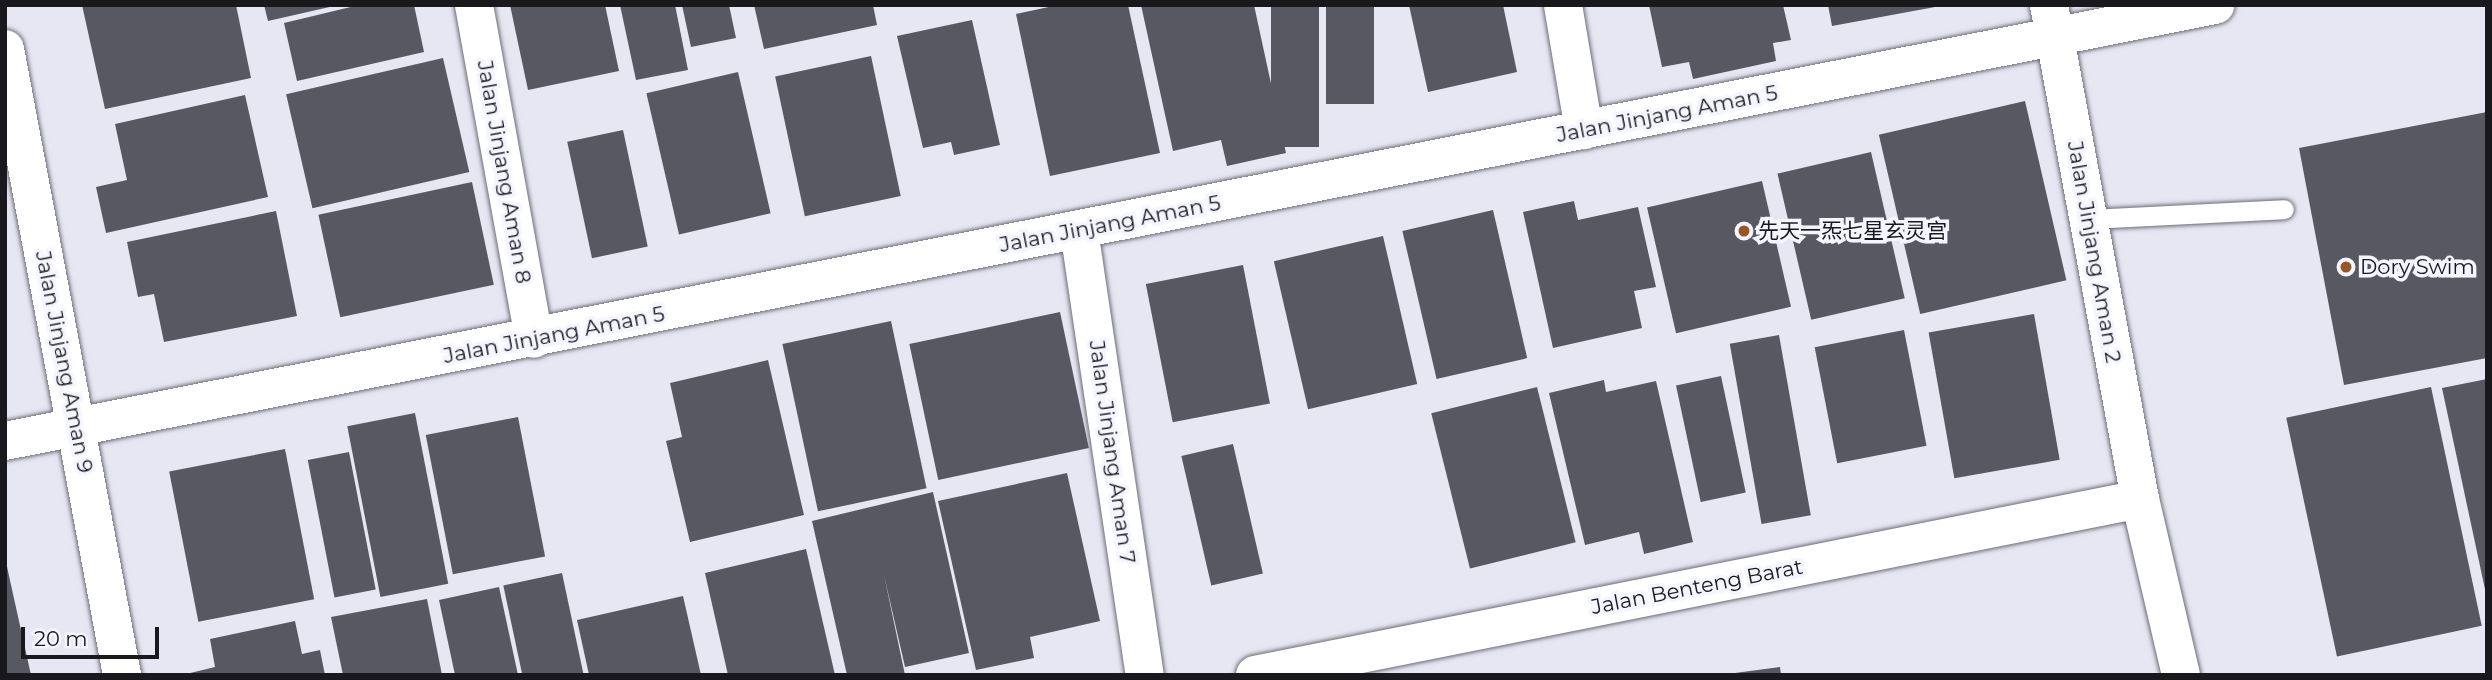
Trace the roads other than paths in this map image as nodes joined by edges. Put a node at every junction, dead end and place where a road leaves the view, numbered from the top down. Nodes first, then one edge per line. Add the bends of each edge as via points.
1 (474, 5) edge
2 (1563, 5) edge
3 (2215, 5) edge
4 (2052, 21) edge
5 (5, 49) edge
6 (1584, 130) junction
7 (2284, 209) dead end
8 (2089, 219) junction
9 (1079, 230) junction
10 (534, 339) junction
11 (76, 429) junction
12 (5, 441) edge
13 (2140, 499) junction
14 (122, 675) edge
15 (1145, 675) edge
16 (1255, 675) edge
17 (2181, 675) edge

1 - 10 street, Jalan Jinjang Aman 8
2 - 6 street
3 - 4 street, Jalan Jinjang Aman 5
4 - 6 street, Jalan Jinjang Aman 5
4 - 8 street, Jalan Jinjang Aman 2
5 - 11 street, Jalan Jinjang Aman 9
6 - 9 street, Jalan Jinjang Aman 5
7 - 8 lane
8 - 13 street, Jalan Jinjang Aman 2
9 - 10 street, Jalan Jinjang Aman 5
9 - 15 street, Jalan Jinjang Aman 7
10 - 11 street, Jalan Jinjang Aman 5
11 - 12 street, Jalan Jinjang Aman 5
11 - 14 street, Jalan Jinjang Aman 9
13 - 16 street, Jalan Benteng Barat
13 - 17 street, Jalan Jinjang Aman 2

